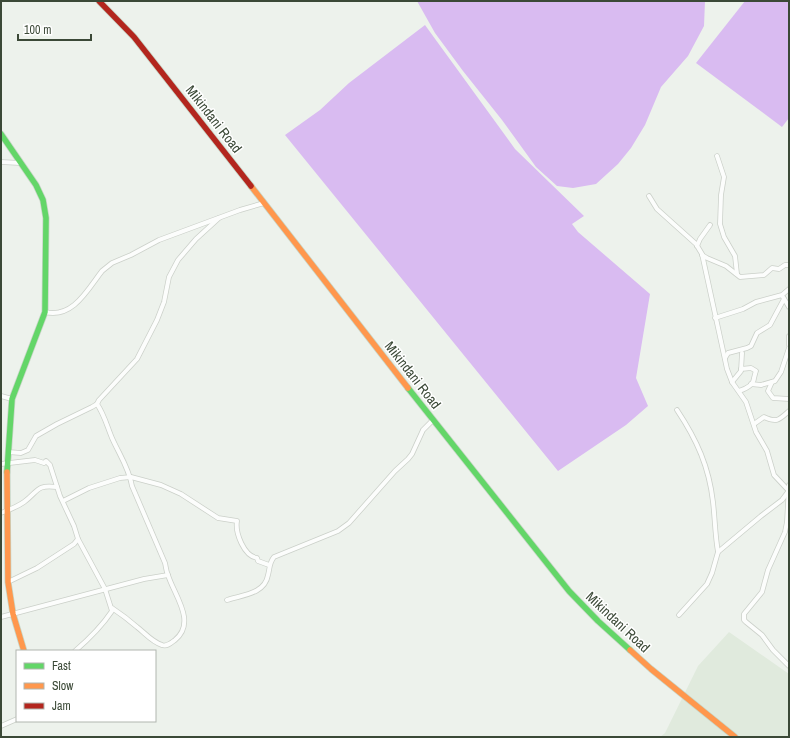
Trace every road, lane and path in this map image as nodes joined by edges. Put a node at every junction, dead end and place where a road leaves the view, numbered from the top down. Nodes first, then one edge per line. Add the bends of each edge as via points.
1 (99, 1) edge
2 (1, 134) edge
3 (717, 156) dead end
4 (1, 162) edge
5 (20, 163) junction
6 (649, 196) dead end
7 (264, 203) junction
8 (219, 218) junction
9 (710, 225) dead end
10 (698, 246) junction
11 (702, 255) junction
12 (789, 265) edge
13 (737, 274) junction
14 (789, 289) edge
15 (783, 297) junction
16 (789, 307) edge
17 (45, 312) junction
18 (715, 318) junction
19 (789, 336) edge
20 (789, 347) edge
21 (742, 353) dead end
22 (724, 359) junction
23 (741, 368) junction
24 (732, 382) junction
25 (772, 382) junction
26 (750, 384) junction
27 (739, 391) junction
28 (1, 396) edge
29 (12, 399) junction
30 (789, 399) edge
31 (96, 404) junction
32 (677, 410) dead end
33 (789, 412) edge
34 (433, 420) junction
35 (754, 424) junction
36 (8, 452) junction
37 (4, 464) edge
38 (131, 477) junction
39 (789, 484) edge
40 (57, 487) junction
41 (789, 491) edge
42 (62, 501) junction
43 (7, 510) junction
44 (1, 513) edge
45 (78, 540) junction
46 (718, 552) junction
47 (270, 565) junction
48 (168, 575) junction
49 (8, 582) junction
50 (105, 589) junction
51 (227, 600) dead end
52 (112, 608) junction
53 (13, 614) junction
54 (679, 614) dead end
55 (1, 617) edge
56 (24, 650) edge
57 (76, 650) edge
58 (789, 666) edge
59 (16, 719) edge
60 (1, 726) edge
61 (735, 737) edge

1 - 7 main road, Mikindani Road via 138,43
2 - 5 main road
3 - 13 street via 724,177 720,224 735,256
4 - 5 street
5 - 17 main road via 40,192 45,209
6 - 10 street via 660,212
7 - 8 street
7 - 34 main road, Mikindani Road
8 - 17 street via 159,240 131,256 112,263 102,271 71,308 52,313
8 - 31 street via 178,260 169,277 157,320 137,359
9 - 10 street
10 - 11 street
11 - 13 street
11 - 18 street
12 - 13 street via 779,269 772,268 763,276 740,277
14 - 15 street
15 - 16 street
15 - 18 street via 756,302
15 - 22 street via 770,325 757,333 751,346 728,353
17 - 29 main road
18 - 22 street
19 - 20 street
20 - 25 street via 781,372
21 - 23 street
22 - 24 street
23 - 24 street
23 - 26 street via 756,370 754,380
24 - 27 street
25 - 26 street
25 - 30 street via 768,392 773,398
26 - 27 street
27 - 35 street
28 - 29 street
29 - 36 main road
31 - 36 street via 36,436 28,450
31 - 38 street
32 - 46 street via 700,450 706,468 713,502
33 - 35 street via 778,420 773,421 764,417
34 - 47 street via 423,430 408,460 390,476 349,523 333,534 274,557
34 - 61 main road, Mikindani Road via 569,591 598,622 651,670
35 - 41 street via 767,451 774,475
36 - 37 main road
37 - 40 street via 46,461 50,465
37 - 43 main road
38 - 42 street via 89,488
38 - 47 street via 161,485 181,494 218,518 237,521 238,537 245,547 258,561
38 - 48 street via 132,486
39 - 41 street
40 - 42 street
40 - 43 street via 36,490 25,502
41 - 46 street via 782,500
41 - 58 street via 785,532 762,592 743,617
42 - 45 street
43 - 44 street
43 - 49 main road
45 - 49 street via 37,568
45 - 50 street
46 - 54 street via 707,584
47 - 51 street via 267,579 260,589
48 - 50 street
48 - 52 street via 184,616 182,634 167,646 154,641
49 - 53 main road
50 - 52 street
50 - 53 street
52 - 57 street via 101,626
53 - 55 street
53 - 56 main road
59 - 60 street

